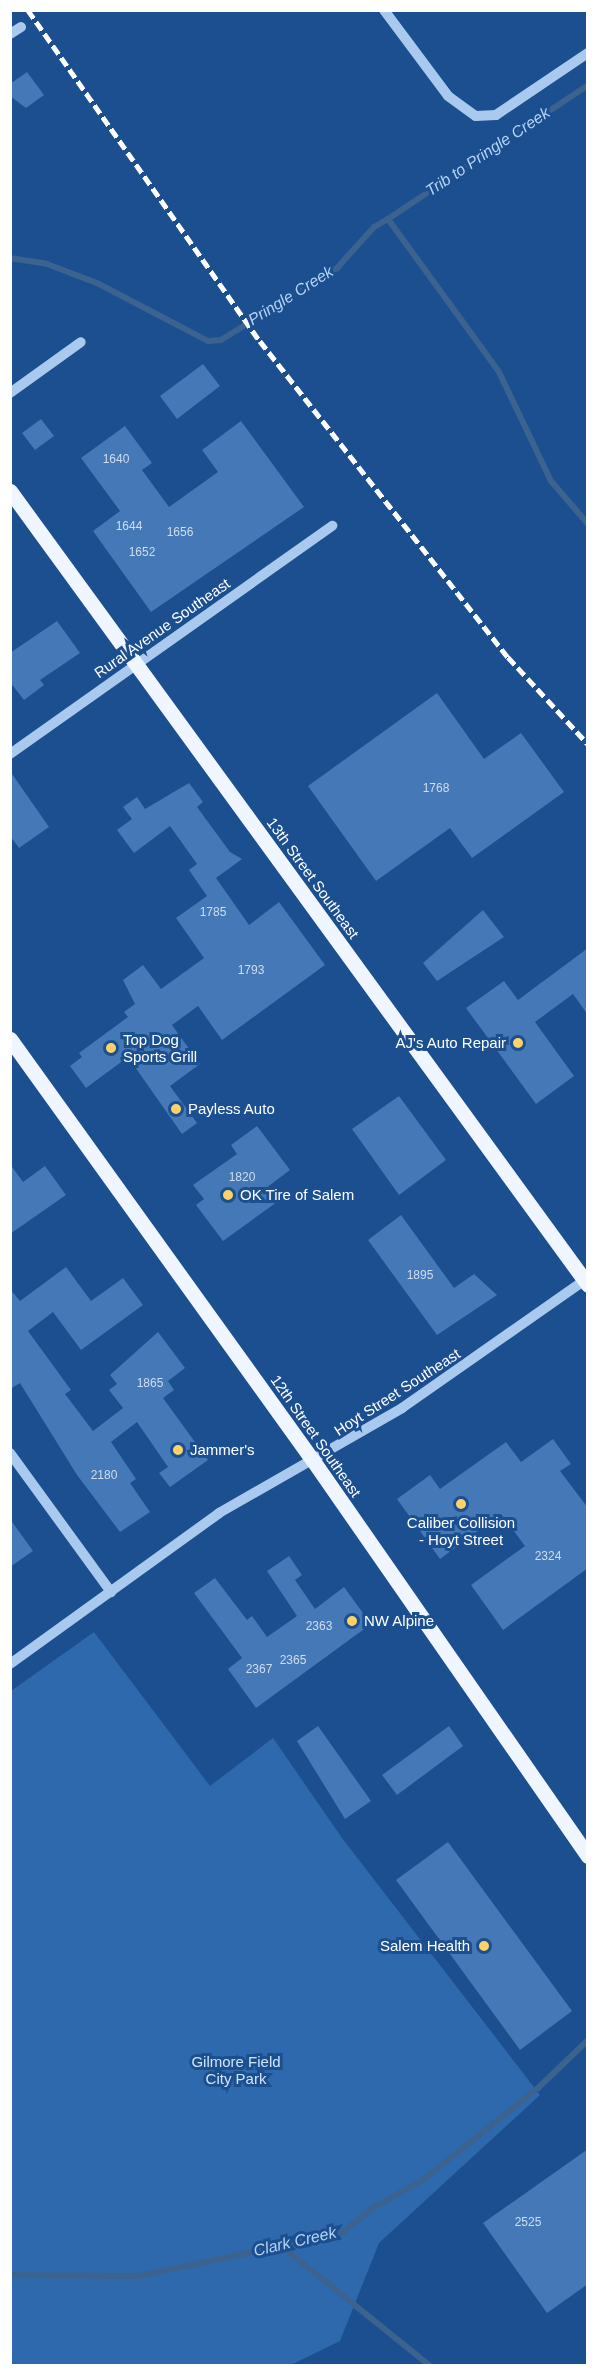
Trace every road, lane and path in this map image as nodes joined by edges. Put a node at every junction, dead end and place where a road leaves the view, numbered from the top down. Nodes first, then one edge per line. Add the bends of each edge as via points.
1 (384, 10) edge
2 (21, 27) dead end
3 (10, 34) edge
4 (588, 53) edge
5 (81, 342) dead end
6 (10, 393) edge
7 (10, 491) edge
8 (332, 526) dead end
9 (136, 664) junction
10 (10, 754) edge
11 (10, 1039) edge
12 (586, 1282) edge
13 (10, 1453) edge
14 (314, 1462) junction
15 (111, 1592) junction
16 (10, 1664) edge
17 (588, 1856) edge

1 - 4 street via 448,96 476,116 496,115
2 - 3 street
5 - 6 street
7 - 9 main road, 13th Street Southeast
8 - 9 street, Rural Avenue Southeast
9 - 10 street, Rural Avenue Southeast
9 - 12 main road, 13th Street Southeast
11 - 14 main road, 12th Street Southeast
12 - 14 street, Hoyt Street Southeast via 496,1346
13 - 15 street
14 - 15 street, Hoyt Street Southeast via 219,1513
14 - 17 main road, 12th Street Southeast
15 - 16 street, Hoyt Street Southeast

